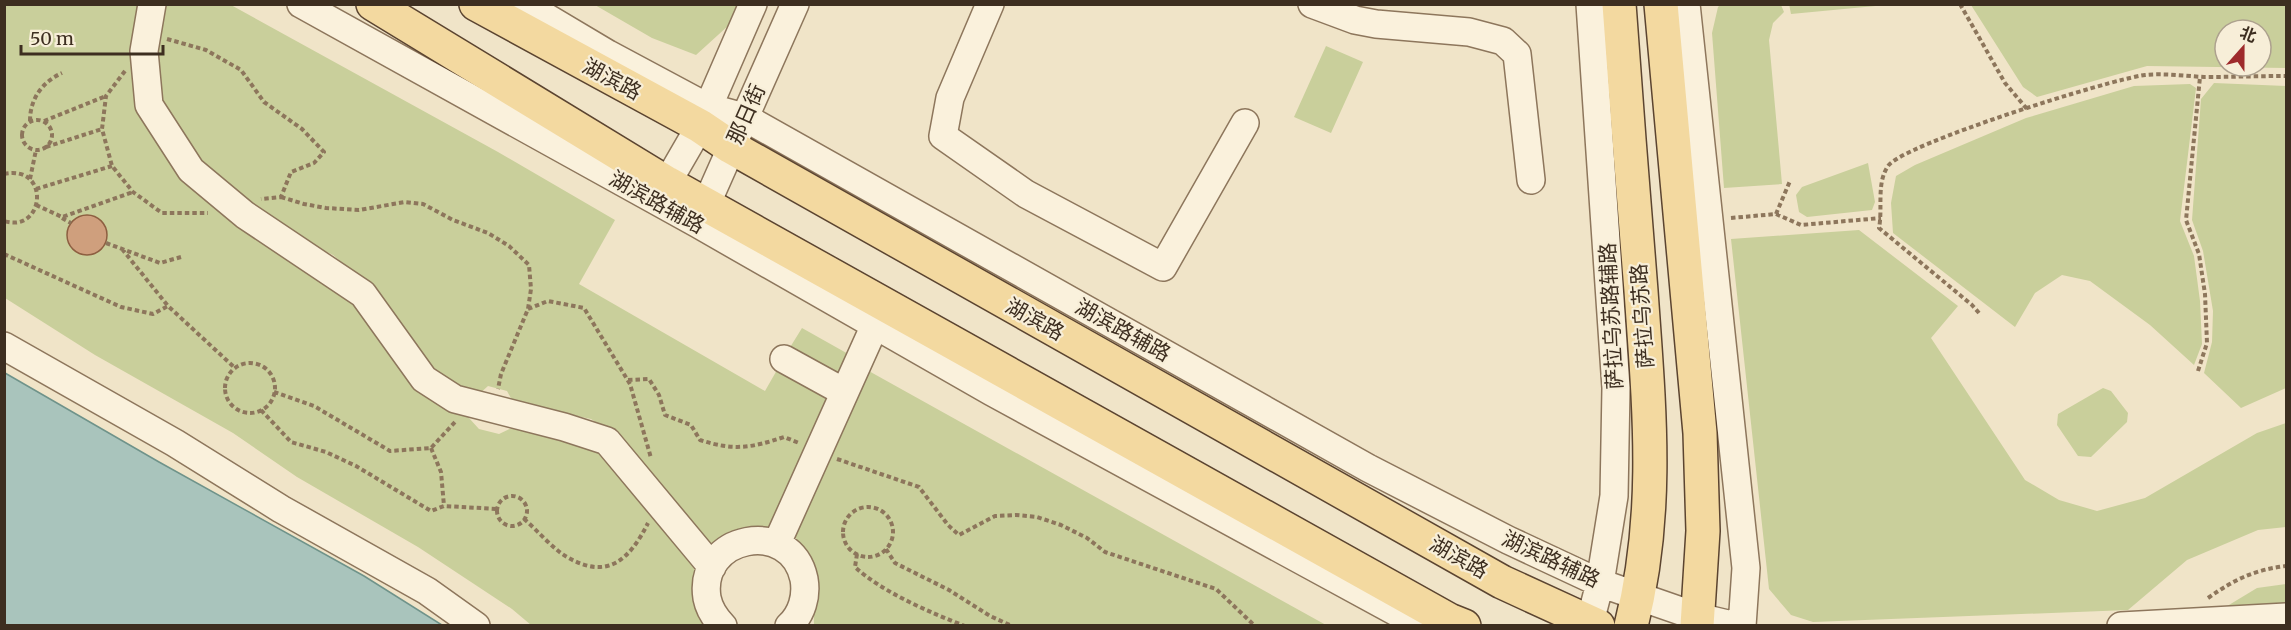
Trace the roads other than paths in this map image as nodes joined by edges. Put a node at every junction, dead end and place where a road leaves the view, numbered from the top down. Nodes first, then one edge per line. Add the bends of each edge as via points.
1 (152, 4) edge
2 (301, 4) edge
3 (373, 4) edge
4 (476, 4) edge
5 (524, 4) edge
6 (753, 4) edge
7 (795, 4) edge
8 (990, 4) edge
9 (1312, 4) edge
10 (1590, 4) edge
11 (1619, 4) edge
12 (1661, 4) edge
13 (1686, 4) edge
14 (703, 117) junction
15 (744, 117) junction
16 (1245, 123) dead end
17 (731, 147) junction
18 (1531, 180) dead end
19 (663, 194) junction
20 (701, 214) junction
21 (875, 325) junction
22 (4, 346) edge
23 (784, 359) dead end
24 (844, 392) junction
25 (777, 543) junction
26 (712, 567) junction
27 (1600, 583) junction
28 (1635, 611) edge
29 (2286, 617) edge
30 (1697, 621) edge
31 (794, 624) edge
32 (1592, 624) edge
33 (476, 626) edge
34 (723, 626) edge
35 (1422, 626) edge
36 (1464, 626) edge
37 (1736, 626) edge
38 (1742, 626) edge
39 (2121, 626) edge

1 - 26 street via 145,43 149,105 191,170 234,206 363,294 424,379 455,399 607,441
2 - 19 street, 湖滨路辅路
3 - 19 main road
4 - 14 main road, 湖滨路
5 - 14 street, 湖滨路辅路
6 - 14 street, 那日街
7 - 15 street, 那日街
8 - 16 street via 950,98 943,136 1026,194 1163,267
9 - 18 street via 1365,22 1469,32 1503,41 1517,54
10 - 27 street, 萨拉乌苏路辅路 via 1616,388 1614,496
11 - 28 main road, 萨拉乌苏路 via 1651,430 1650,511
12 - 30 main road via 1700,434 1703,531
13 - 38 street via 1746,568
14 - 15 street, 湖滨路辅路
14 - 17 main road, 湖滨路
14 - 19 street, 那日街
15 - 17 street, 那日街
15 - 27 street, 湖滨路辅路 via 1368,468
17 - 20 street, 那日街
17 - 32 main road, 湖滨路 via 1502,582
19 - 20 main road
20 - 21 street, 湖滨路辅路
20 - 36 main road
21 - 24 street
21 - 35 street, 湖滨路辅路
22 - 33 street via 427,591
23 - 24 street
24 - 25 street
25 - 26 street via 738,543 727,549
25 - 31 street via 792,556 804,577 804,601
26 - 34 street via 706,590 708,601
27 - 28 street, 湖滨路辅路
27 - 32 street, 萨拉乌苏路辅路
28 - 30 street, 湖滨路辅路
29 - 39 street
30 - 37 street, 湖滨路辅路

